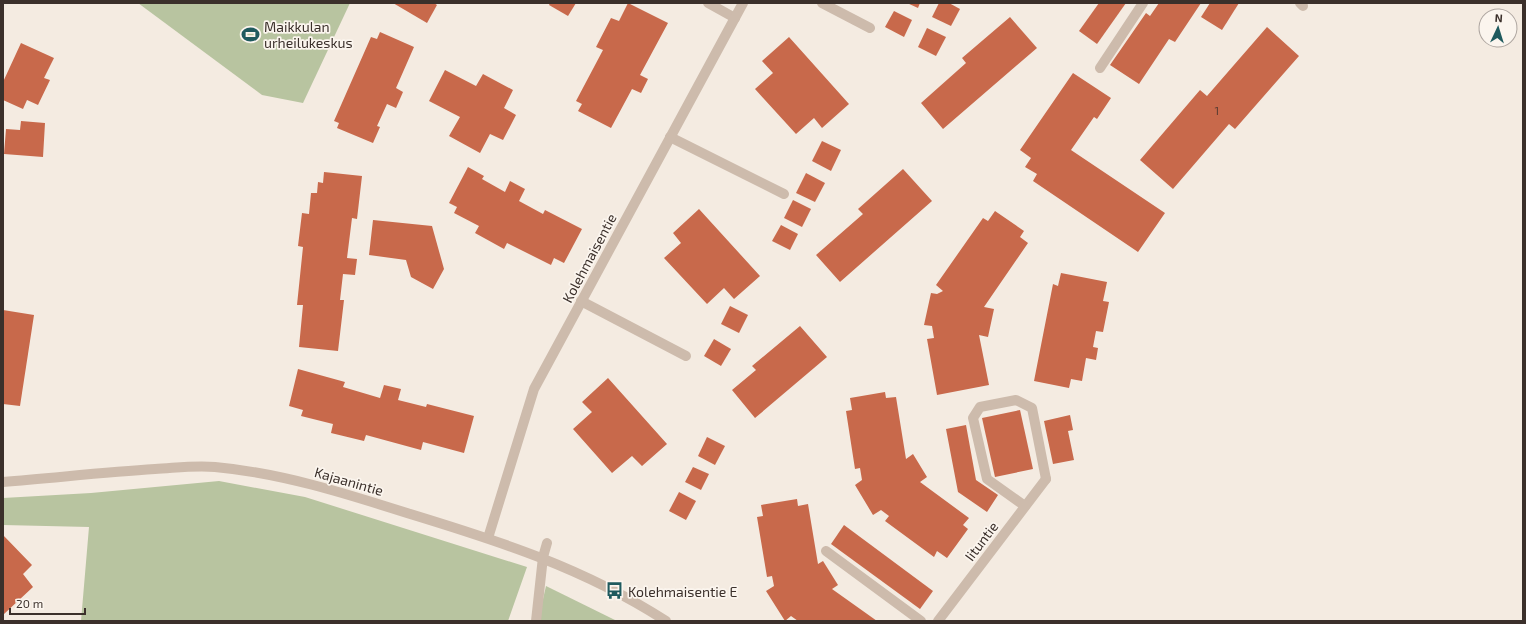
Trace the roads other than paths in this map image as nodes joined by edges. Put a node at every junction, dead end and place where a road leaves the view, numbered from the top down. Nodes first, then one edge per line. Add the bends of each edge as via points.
1 (708, 3) edge
2 (743, 3) edge
3 (822, 3) edge
4 (1143, 3) edge
5 (735, 18) junction
6 (870, 28) dead end
7 (1100, 68) dead end
8 (670, 137) junction
9 (784, 194) dead end
10 (581, 301) junction
11 (686, 356) dead end
12 (3, 482) edge
13 (1025, 506) junction
14 (488, 538) junction
15 (547, 543) dead end
16 (826, 551) dead end
17 (543, 557) junction
18 (536, 621) edge
19 (666, 621) edge
20 (921, 621) edge
21 (938, 621) edge

1 - 5 street
2 - 5 street, Kolehmaisentie
3 - 6 street
4 - 7 street
5 - 8 street, Kolehmaisentie
8 - 9 street
8 - 10 street, Kolehmaisentie
10 - 11 street
10 - 14 street, Kolehmaisentie via 534,389
12 - 14 street, Kajaanintie via 119,471 213,467 257,472 312,484
13 - 13 street, Iituntie via 1046,479 1032,408 1016,400 980,407 974,418 987,479
13 - 21 street, Iituntie
14 - 17 street, Kajaanintie
15 - 17 street
16 - 20 street
17 - 18 street
17 - 19 street, Kajaanintie via 632,599

